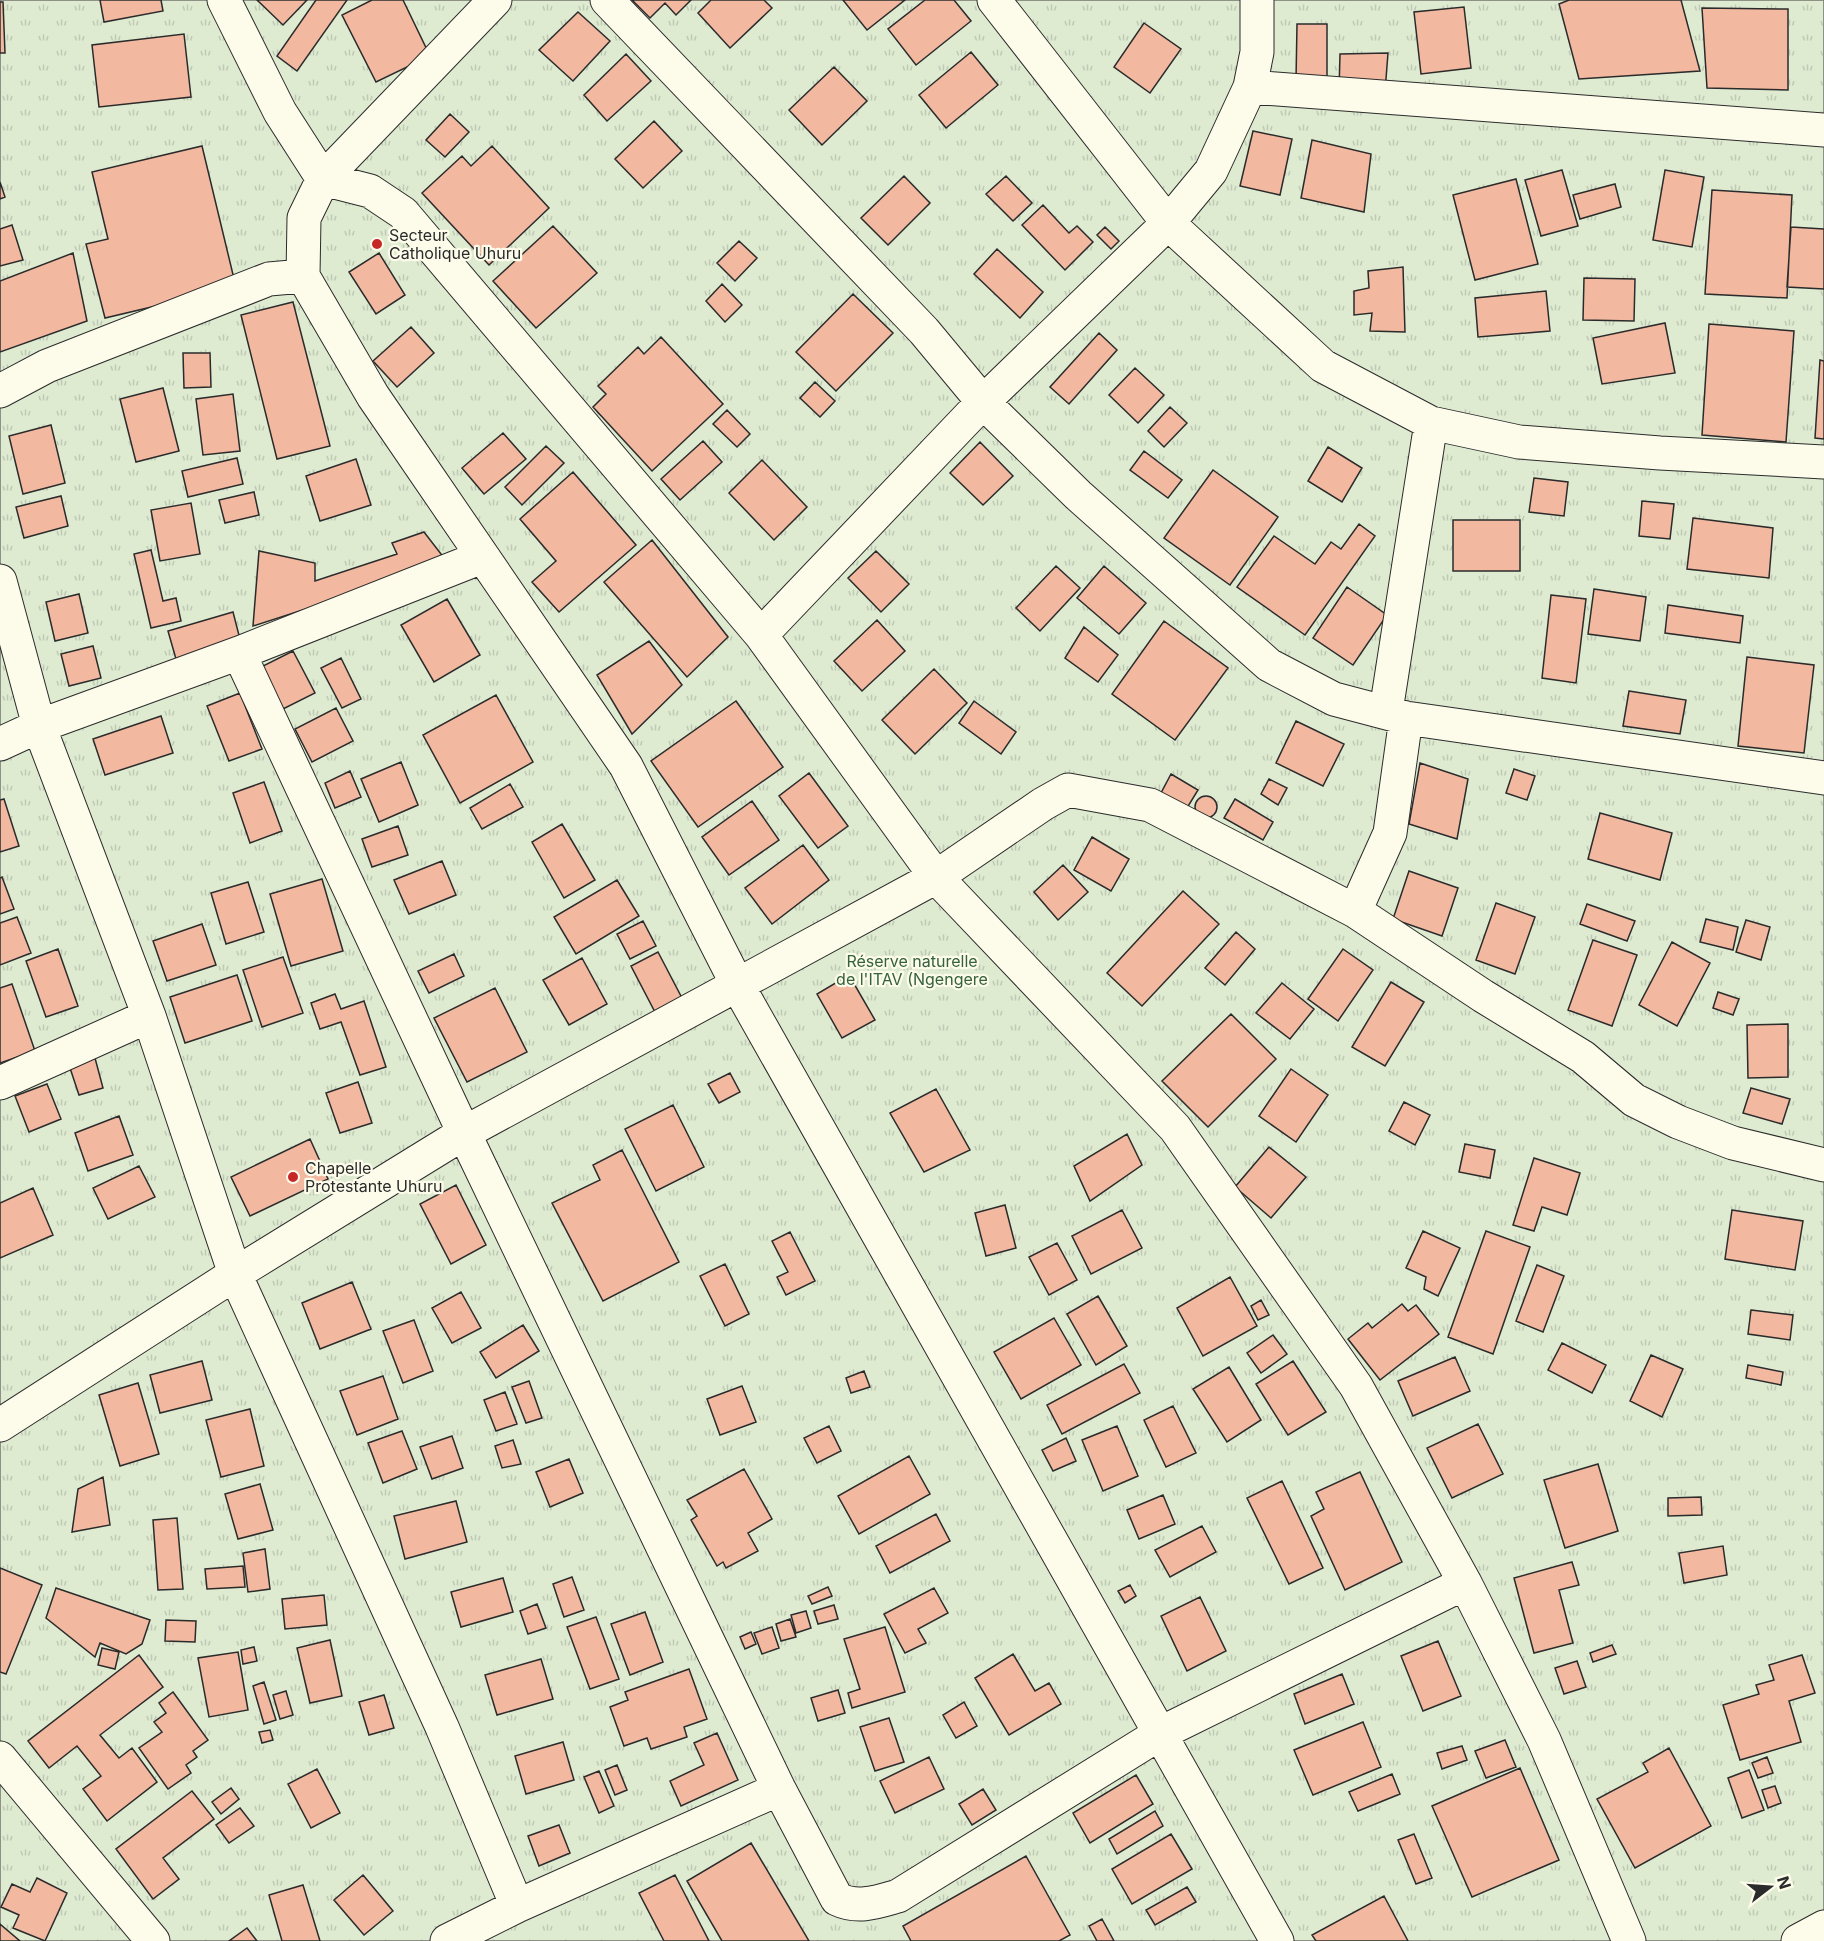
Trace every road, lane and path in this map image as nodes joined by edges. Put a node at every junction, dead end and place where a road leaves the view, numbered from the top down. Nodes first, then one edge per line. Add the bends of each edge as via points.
1 (224, 0) edge
2 (495, 0) edge
3 (607, 0) edge
4 (994, 0) edge
5 (1257, 0) edge
6 (1250, 87) junction
7 (1824, 130) edge
8 (323, 179) junction
9 (1167, 223) junction
10 (303, 276) junction
11 (0, 391) edge
12 (983, 402) junction
13 (1431, 423) junction
14 (1824, 462) edge
15 (482, 557) junction
16 (0, 581) edge
17 (761, 635) junction
18 (239, 653) junction
19 (1396, 714) junction
20 (39, 726) junction
21 (0, 744) edge
22 (1824, 778) edge
23 (936, 877) junction
24 (1355, 911) junction
25 (738, 986) junction
26 (149, 1016) junction
27 (0, 1083) edge
28 (464, 1134) junction
29 (1824, 1166) edge
30 (235, 1274) junction
31 (0, 1425) edge
32 (1465, 1583) junction
33 (1161, 1733) junction
34 (0, 1758) edge
35 (779, 1789) junction
36 (517, 1906) junction
37 (1824, 1928) edge
38 (153, 1941) edge
39 (447, 1941) edge
40 (1278, 1941) edge
41 (1629, 1941) edge
42 (1798, 1941) edge

1 - 8 main road via 280,112
2 - 8 main road
3 - 12 main road via 924,331
4 - 9 main road
5 - 6 main road via 1257,52
6 - 7 main road
6 - 9 main road via 1211,171
8 - 10 main road via 304,218
8 - 17 main road via 370,191 403,213
9 - 12 main road
9 - 13 main road via 1323,366
10 - 11 main road via 269,279 47,366
10 - 15 main road via 374,396
12 - 17 main road
12 - 19 main road via 1078,495 1269,665 1334,699
13 - 14 main road via 1519,442
13 - 19 main road
15 - 18 main road
15 - 25 main road via 626,766
16 - 20 main road
17 - 23 main road
18 - 20 main road
18 - 28 main road
19 - 22 main road
19 - 24 main road via 1390,833
20 - 21 main road
20 - 26 main road
23 - 24 main road via 1068,790 1150,805
23 - 25 main road
23 - 32 main road via 1174,1128 1356,1386
24 - 29 main road via 1482,996 1583,1057 1634,1100 1733,1143
25 - 28 main road
25 - 33 main road
26 - 27 main road
26 - 30 main road
28 - 30 main road
28 - 35 main road
30 - 31 main road
30 - 36 main road via 442,1726
32 - 33 main road
32 - 41 main road via 1544,1740
33 - 35 main road via 898,1896 873,1904 850,1905 837,1899
33 - 40 main road
34 - 38 main road
35 - 36 main road
36 - 39 main road
37 - 42 main road

